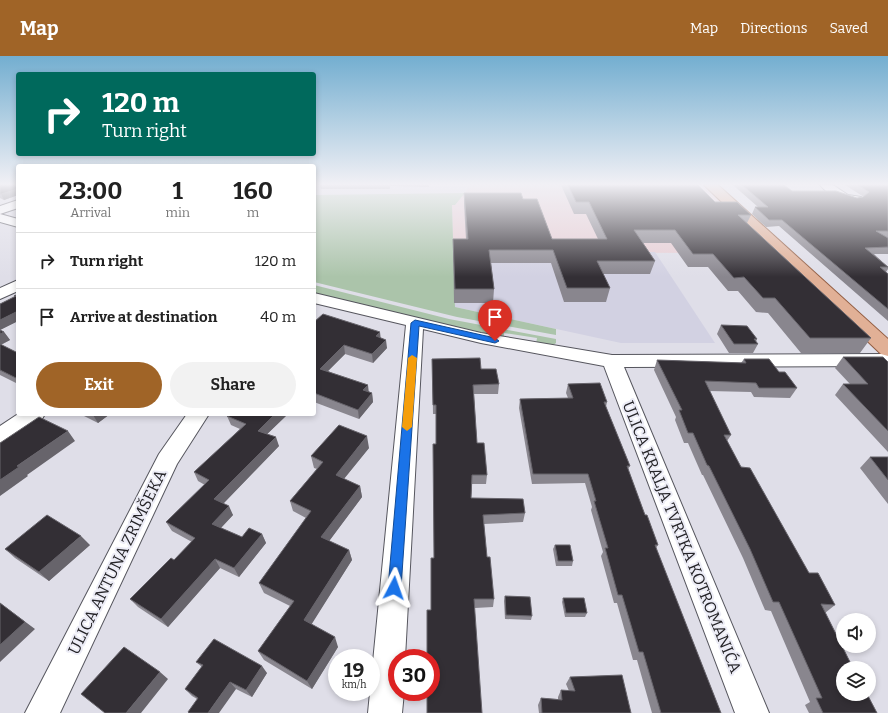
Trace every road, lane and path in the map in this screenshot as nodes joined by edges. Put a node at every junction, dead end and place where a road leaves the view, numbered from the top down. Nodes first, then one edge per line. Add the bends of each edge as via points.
1 (743, 216) edge
2 (0, 218) edge
3 (16, 222) edge
4 (16, 286) edge
5 (0, 294) edge
6 (317, 302) edge
7 (415, 323) junction
8 (888, 350) edge
9 (888, 360) edge
10 (612, 361) junction
11 (31, 416) edge
12 (197, 416) edge
13 (0, 437) edge
14 (42, 713) edge
15 (385, 713) edge
16 (752, 713) edge

1 - 8 main road
2 - 3 street
4 - 5 street
6 - 7 street
7 - 10 street via 481,338
7 - 15 street
9 - 10 street
10 - 16 street, ULICA KRALJA TVRTKA KOTROMANIĆA
11 - 13 street
12 - 14 street, ULICA ANTUNA ZRIMŠEKA via 167,460

